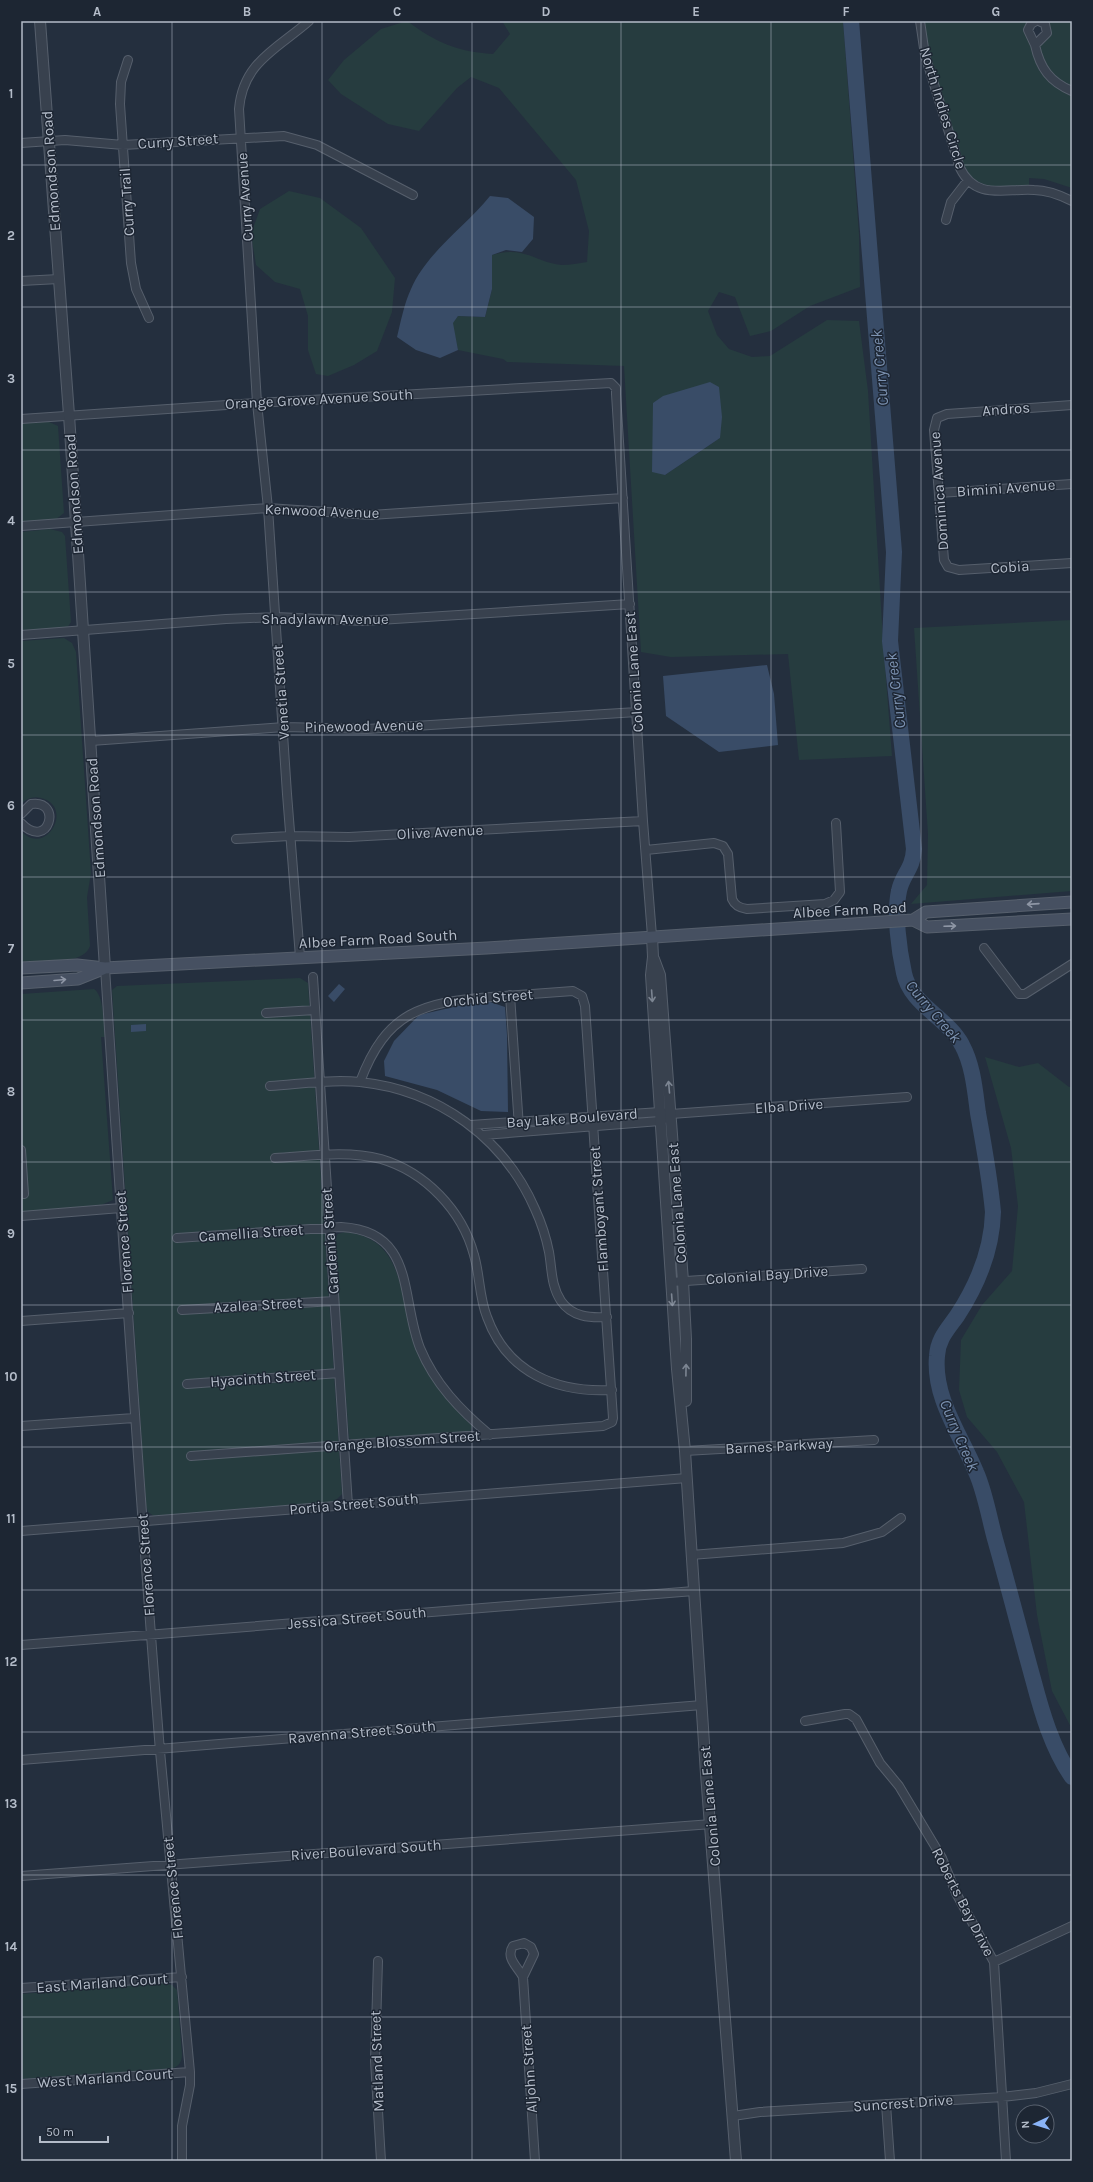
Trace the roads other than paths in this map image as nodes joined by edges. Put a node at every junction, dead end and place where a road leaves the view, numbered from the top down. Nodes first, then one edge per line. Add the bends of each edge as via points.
1 (40, 21) edge
2 (309, 21) edge
3 (920, 21) edge
4 (1038, 21) edge
5 (1035, 45) junction
6 (128, 60) dead end
7 (1072, 91) edge
8 (241, 137) junction
9 (49, 141) junction
10 (21, 143) edge
11 (123, 145) junction
12 (968, 180) junction
13 (413, 195) dead end
14 (1072, 201) edge
15 (946, 220) dead end
16 (59, 278) junction
17 (21, 281) edge
18 (149, 318) dead end
19 (616, 388) joint
20 (257, 403) junction
21 (1072, 405) edge
22 (69, 415) junction
23 (940, 416) joint
24 (21, 419) edge
25 (1072, 484) edge
26 (939, 493) junction
27 (623, 498) junction
28 (268, 508) junction
29 (76, 522) junction
30 (21, 526) edge
31 (1072, 563) edge
32 (948, 567) joint
33 (630, 604) junction
34 (276, 617) junction
35 (83, 630) junction
36 (21, 635) edge
37 (637, 712) junction
38 (284, 728) junction
39 (91, 741) junction
40 (21, 814) edge
41 (643, 821) junction
42 (21, 822) edge
43 (836, 823) dead end
44 (290, 836) junction
45 (236, 839) dead end
46 (646, 850) junction
47 (1072, 902) edge
48 (1072, 919) edge
49 (913, 920) junction
50 (652, 936) junction
51 (984, 948) dead end
52 (300, 957) junction
53 (653, 957) junction
54 (1072, 964) edge
55 (21, 968) edge
56 (105, 968) junction
57 (313, 977) dead end
58 (21, 983) edge
59 (510, 995) junction
60 (582, 996) joint
61 (315, 1010) junction
62 (266, 1013) dead end
63 (320, 1082) junction
64 (360, 1082) junction
65 (270, 1086) dead end
66 (907, 1097) dead end
67 (672, 1114) junction
68 (593, 1116) junction
69 (660, 1116) junction
70 (519, 1122) junction
71 (471, 1125) junction
72 (594, 1126) junction
73 (520, 1132) junction
74 (483, 1135) junction
75 (21, 1150) edge
76 (325, 1155) junction
77 (275, 1158) dead end
78 (24, 1194) dead end
79 (121, 1208) junction
80 (21, 1216) edge
81 (330, 1227) junction
82 (177, 1238) dead end
83 (862, 1269) dead end
84 (683, 1281) junction
85 (671, 1282) junction
86 (334, 1301) junction
87 (182, 1310) dead end
88 (129, 1313) junction
89 (607, 1317) junction
90 (21, 1321) edge
91 (339, 1373) junction
92 (187, 1384) dead end
93 (612, 1390) junction
94 (134, 1418) junction
95 (612, 1422) joint
96 (21, 1426) edge
97 (490, 1434) junction
98 (874, 1440) dead end
99 (344, 1446) junction
100 (685, 1451) junction
101 (191, 1456) dead end
102 (686, 1478) junction
103 (348, 1505) junction
104 (901, 1518) dead end
105 (144, 1521) junction
106 (21, 1531) edge
107 (691, 1555) junction
108 (694, 1591) junction
109 (151, 1635) junction
110 (21, 1645) edge
111 (702, 1705) junction
112 (805, 1721) dead end
113 (160, 1749) junction
114 (21, 1760) edge
115 (712, 1824) junction
116 (169, 1864) junction
117 (21, 1876) edge
118 (1072, 1926) edge
119 (378, 1961) dead end
120 (994, 1962) junction
121 (182, 1977) junction
122 (523, 1977) dead end
123 (21, 1988) edge
124 (190, 2072) junction
125 (21, 2084) edge
126 (1072, 2084) edge
127 (1002, 2097) junction
128 (886, 2104) junction
129 (733, 2116) junction
130 (182, 2161) edge
131 (381, 2161) edge
132 (535, 2161) edge
133 (736, 2161) edge
134 (890, 2161) edge
135 (1006, 2161) edge

1 - 9 street, Edmondson Road
2 - 8 street, Curry Avenue via 264,56 251,71 240,102
3 - 12 street, North Indies Circle via 926,55 945,122 960,168
4 - 5 street via 1031,24 1028,30
4 - 5 street via 1045,24 1047,33
5 - 7 street via 1039,61 1047,74 1059,85
6 - 11 street, Curry Trail via 120,93
8 - 11 street, Curry Street
8 - 13 street, Curry Street via 274,135 306,141
8 - 20 street, Curry Avenue
9 - 10 street, Curry Street
9 - 11 street, Curry Street
9 - 16 street, Edmondson Road
11 - 18 street, Curry Trail via 131,263 136,289
12 - 14 street, North Indies Circle via 979,188 994,192 1039,190
12 - 15 street via 951,202
16 - 17 street
16 - 22 street, Edmondson Road
19 - 20 street, Orange Grove Avenue South via 608,382
19 - 27 street, Colonia Lane East
20 - 22 street, Orange Grove Avenue South
20 - 28 street, Venetia Street
21 - 23 street, Andros via 949,413
22 - 24 street, Orange Grove Avenue South
22 - 29 street, Edmondson Road
23 - 26 street, Dominica Avenue via 934,427
25 - 26 street, Bimini Avenue
26 - 32 street, Dominica Avenue via 944,560
27 - 28 street, Kenwood Avenue via 371,515
27 - 33 street, Colonia Lane East
28 - 29 street, Kenwood Avenue
28 - 34 street, Venetia Street
29 - 30 street, Kenwood Avenue
29 - 35 street, Edmondson Road
31 - 32 street, Cobia via 959,570
33 - 34 street, Shadylawn Avenue via 362,620
33 - 37 street, Colonia Lane East
34 - 35 street, Shadylawn Avenue
34 - 38 street, Venetia Street
35 - 36 street, Shadylawn Avenue
35 - 39 street, Edmondson Road
37 - 38 street, Pinewood Avenue via 367,729
37 - 41 street, Colonia Lane East
38 - 39 street, Pinewood Avenue
38 - 44 street, Venetia Street
39 - 56 street, Edmondson Road
40 - 42 street via 31,804 40,804 48,810 50,820 46,828 38,832 29,830
41 - 44 street, Olive Avenue via 349,836
41 - 46 street, Colonia Lane East
43 - 46 street via 840,892 834,900 825,904 740,908 732,899 729,858 723,846 714,843
44 - 45 street, Olive Avenue
44 - 52 street, Venetia Street
46 - 50 street, Colonia Lane East
47 -> 49 main road via 926,912
49 -> 48 main road, Albee Farm Road via 927,927
49 - 50 main road, Albee Farm Road
50 - 52 main road, Albee Farm Road South via 487,948
50 - 53 street, Colonia Lane East
51 - 54 street via 1019,994 1025,994
52 - 56 main road, Albee Farm Road South
67 -> 53 street, Colonia Lane East via 660,975
53 -> 69 street, Colonia Lane East via 651,975
55 - 56 main road, Albee Farm Road South via 77,965
58 -> 56 main road, Albee Farm Road South via 78,979
56 - 79 street, Florence Street
57 - 61 street, Gardenia Street
59 - 60 street, Orchid Street via 574,991
59 - 64 street, Orchid Street via 450,1000 429,1005 411,1014 393,1028 377,1046
59 - 70 street
60 - 68 street, Flamboyant Street via 585,1006
61 - 62 street
61 - 63 street, Gardenia Street
63 - 64 street
63 - 65 street
63 - 76 street, Gardenia Street
64 - 71 street via 386,1086 415,1095
66 - 67 street, Elba Drive
67 - 69 street, Bay Lake Boulevard
67 - 84 street, Colonia Lane East
68 - 69 street, Bay Lake Boulevard
68 - 70 street, Bay Lake Boulevard
68 - 72 street, Flamboyant Street
69 - 72 street
69 - 85 street, Colonia Lane East
70 - 71 street, Bay Lake Boulevard
70 - 73 street
71 - 74 street
72 - 73 street
72 - 89 street, Flamboyant Street
73 - 74 street
74 - 89 street via 514,1170 536,1210 547,1243 553,1284 562,1302 579,1315
75 - 78 street
76 - 77 street
76 - 81 street, Gardenia Street
76 - 93 street via 360,1155 382,1160 404,1169 432,1189 448,1204 464,1227 474,1254 487,1319 513,1358 530,1372 560,1386 586,1391
79 - 80 street
79 - 88 street, Florence Street
81 - 82 street, Camellia Street
81 - 86 street, Gardenia Street
81 - 97 street, Camellia Street via 350,1227 368,1232 383,1241 395,1255 402,1270 414,1330 428,1363 449,1397
83 - 84 street, Colonial Bay Drive
84 - 85 street, Colonial Bay Drive
100 -> 84 street, Colonia Lane East via 686,1339
85 -> 100 street, Colonia Lane East
86 - 87 street, Azalea Street
86 - 91 street, Gardenia Street
88 - 90 street
88 - 94 street, Florence Street
89 - 93 street, Flamboyant Street
91 - 92 street, Hyacinth Street
91 - 99 street, Gardenia Street
93 - 95 street, Flamboyant Street
94 - 96 street
94 - 105 street, Florence Street
95 - 97 street, Orange Blossom Street via 604,1426
97 - 99 street, Orange Blossom Street
98 - 100 street, Barnes Parkway
99 - 101 street, Orange Blossom Street
99 - 103 street, Gardenia Street
100 - 102 street, Colonia Lane East
102 - 103 street, Portia Street South
102 - 107 street, Colonia Lane East
103 - 105 street, Portia Street South
104 - 107 street via 882,1532 843,1543
105 - 106 street, Portia Street South
105 - 109 street, Florence Street
107 - 108 street, Colonia Lane East
108 - 109 street, Jessica Street South
108 - 111 street, Colonia Lane East
109 - 110 street, Jessica Street South
109 - 113 street, Florence Street
111 - 113 street, Ravenna Street South
111 - 115 street, Colonia Lane East
112 - 120 street, Roberts Bay Drive via 845,1714 856,1719 880,1763 899,1786 942,1858 956,1893
113 - 114 street, Ravenna Street South
113 - 116 street, Florence Street
115 - 116 street, River Boulevard South
115 - 129 street, Colonia Lane East
116 - 117 street, River Boulevard South
116 - 121 street, Florence Street
118 - 120 street
119 - 131 street, Matland Street via 375,2061
120 - 127 street, Roberts Bay Drive
121 - 123 street, East Marland Court
121 - 124 street, Florence Street
122 - 132 street, Aljohn Street
124 - 125 street, West Marland Court
124 - 130 street, Florence Street via 182,2126
126 - 127 street, Suncrest Drive via 1036,2093
127 - 128 street, Suncrest Drive
127 - 135 street, Roberts Bay Drive
128 - 129 street, Suncrest Drive
128 - 134 street
129 - 133 street, Colonia Lane East

